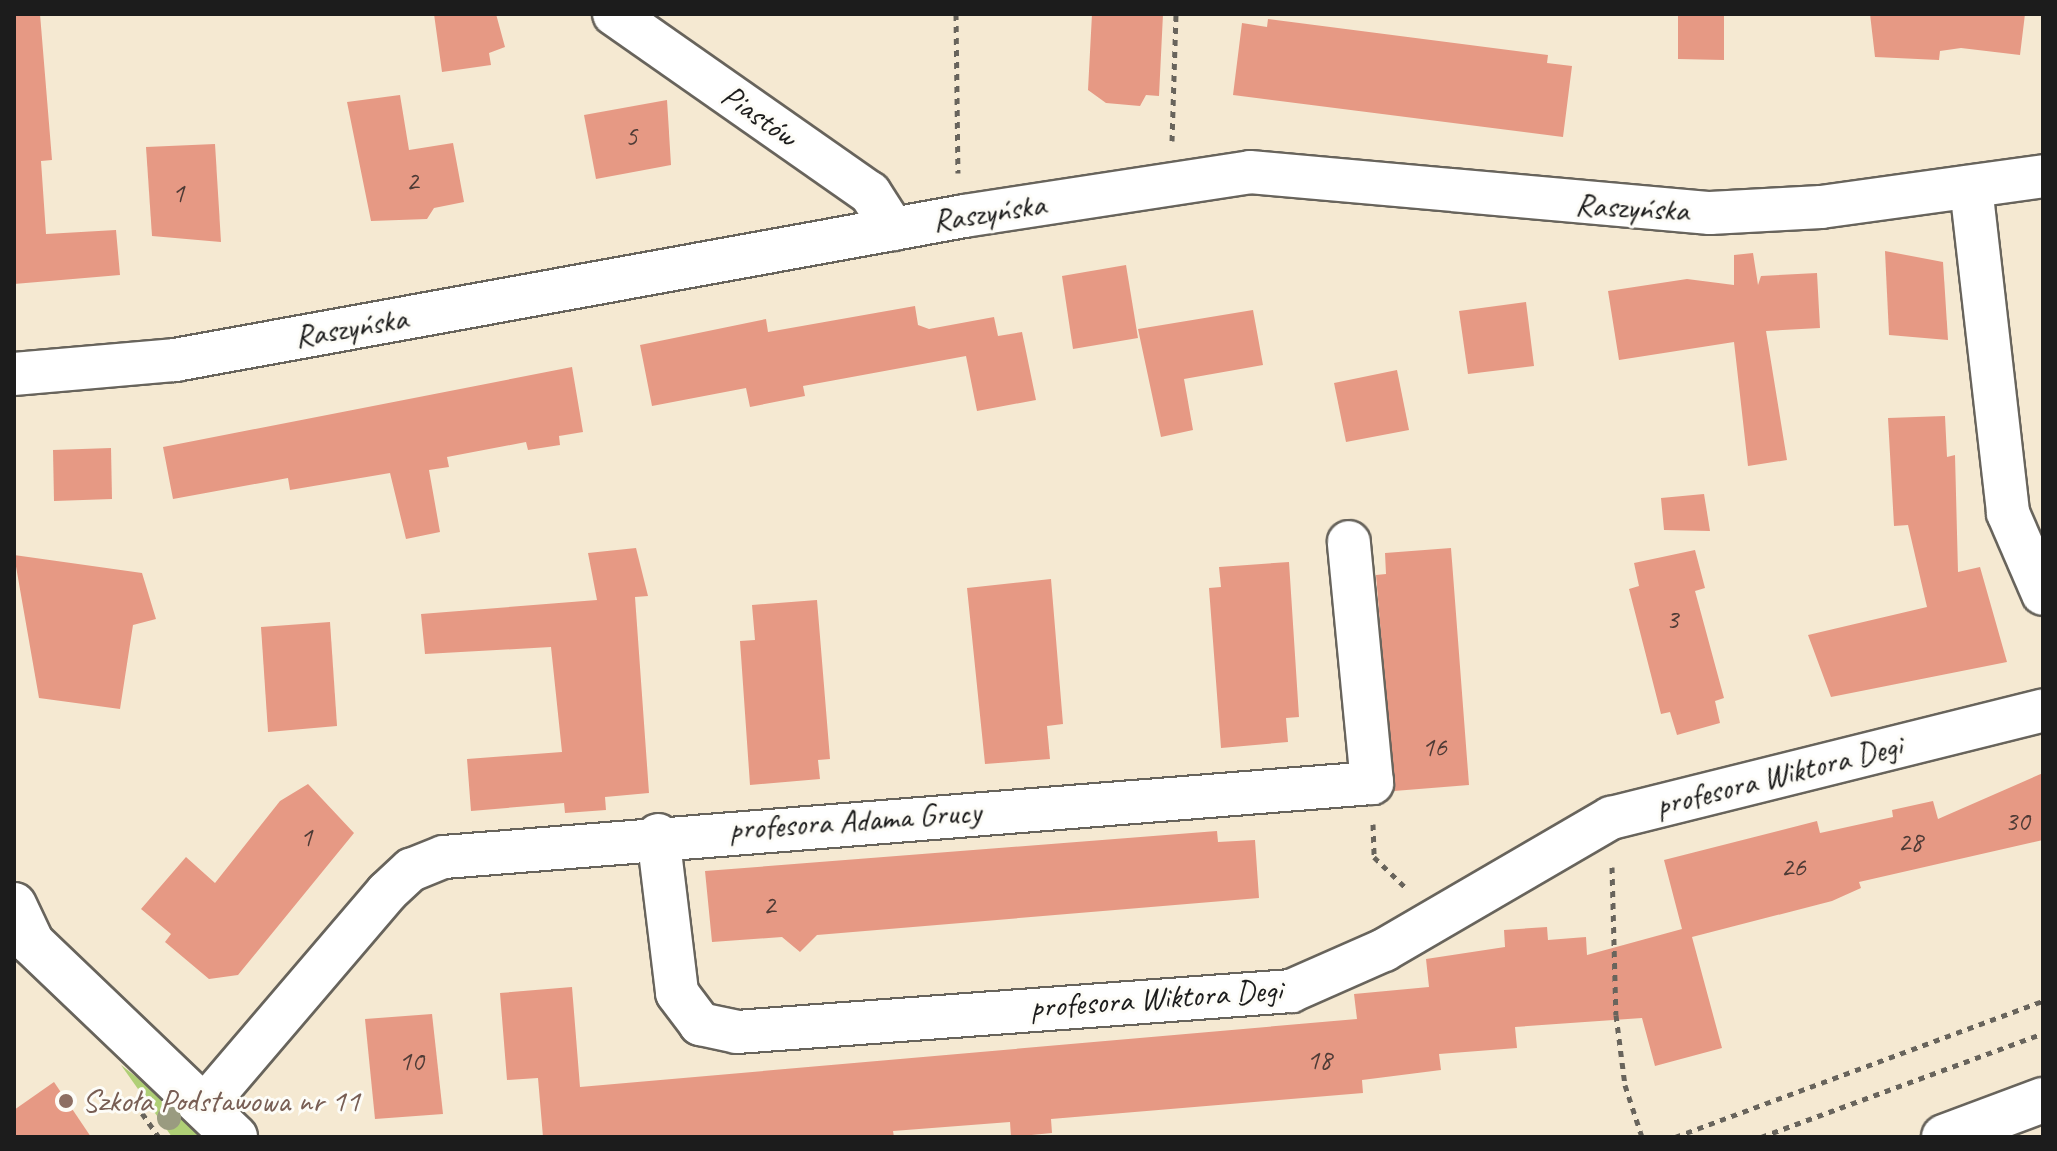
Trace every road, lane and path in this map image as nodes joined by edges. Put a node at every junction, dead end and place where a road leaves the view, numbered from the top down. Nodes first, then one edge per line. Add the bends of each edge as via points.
1 (614, 14) edge
2 (956, 14) edge
3 (1176, 14) edge
4 (1157, 145) dead end
5 (2043, 176) edge
6 (959, 179) dead end
7 (1971, 187) junction
8 (893, 229) junction
9 (14, 374) edge
10 (1349, 542) dead end
11 (2043, 594) edge
12 (2043, 710) edge
13 (1372, 783) junction
14 (1611, 818) junction
15 (658, 835) junction
16 (14, 905) edge
17 (1438, 920) junction
18 (2043, 1001) edge
19 (2043, 1033) edge
20 (2043, 1100) edge
21 (206, 1104) junction
22 (235, 1137) edge
23 (1642, 1137) edge
24 (1675, 1137) edge
25 (1761, 1137) edge
26 (1944, 1137) edge

1 - 8 street, Piastów via 870,193
2 - 6 path
3 - 4 path via 1172,142
5 - 7 street, Raszyńska
7 - 8 street, Raszyńska via 1821,207 1710,213 1250,172
7 - 11 street via 2008,513
8 - 9 street, Raszyńska via 175,360
10 - 13 street
12 - 14 street, profesora Wiktora Degi
13 - 15 street, profesora Adama Grucy
13 - 17 path via 1374,857
14 - 17 street, profesora Wiktora Degi
14 - 23 path via 1616,1015 1625,1085
15 - 17 street, profesora Wiktora Degi via 677,993 700,1024 737,1032 1291,991
15 - 21 street, profesora Adama Grucy via 444,857 411,870
16 - 21 street via 32,943
18 - 24 path
19 - 25 path
20 - 26 street
21 - 22 street

